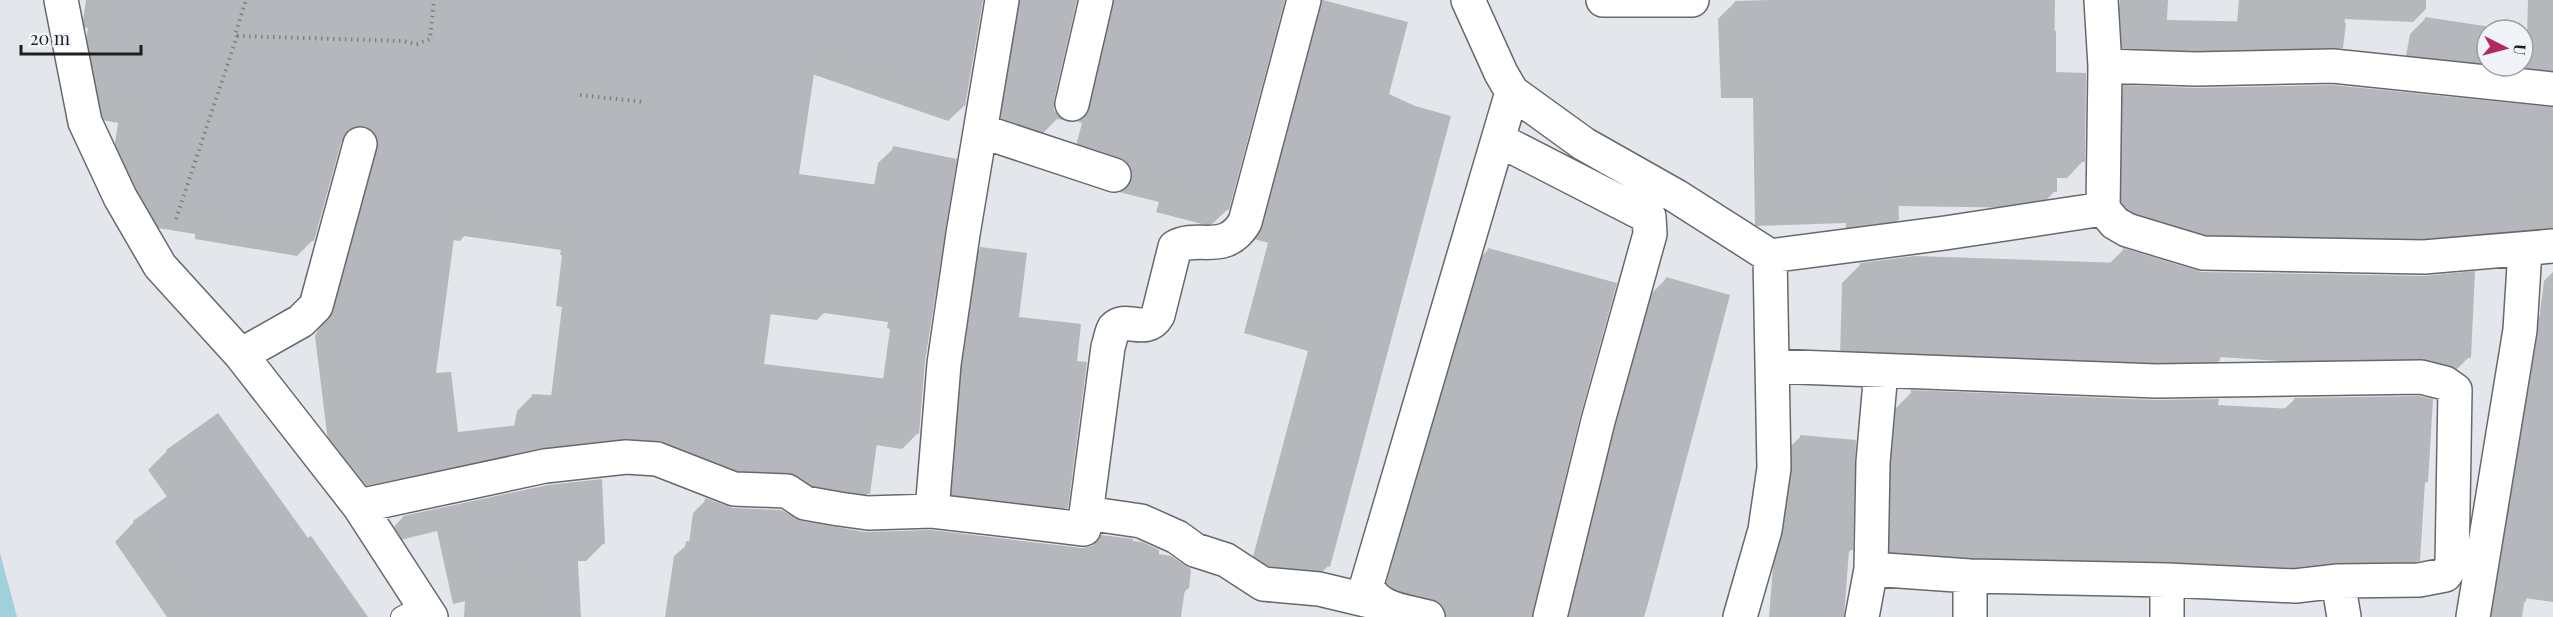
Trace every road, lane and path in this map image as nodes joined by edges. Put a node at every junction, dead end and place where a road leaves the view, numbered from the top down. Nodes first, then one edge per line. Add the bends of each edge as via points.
1 (61, 0) edge
2 (246, 0) edge
3 (434, 0) edge
4 (1002, 0) edge
5 (1096, 0) edge
6 (1304, 0) edge
7 (1468, 0) edge
8 (1603, 0) edge
9 (1692, 0) edge
10 (2101, 0) edge
11 (237, 36) junction
12 (2105, 66) junction
13 (2553, 89) edge
14 (1512, 92) junction
15 (580, 95) dead end
16 (645, 102) dead end
17 (1072, 104) dead end
18 (981, 131) junction
19 (1499, 140) junction
20 (360, 144) dead end
21 (1114, 175) dead end
22 (2103, 209) junction
23 (2539, 248) edge
24 (1770, 256) junction
25 (160, 266) junction
26 (241, 355) junction
27 (1773, 366) junction
28 (1881, 371) junction
29 (359, 506) junction
30 (932, 511) junction
31 (1086, 513) junction
32 (1871, 569) junction
33 (1970, 576) junction
34 (2167, 580) junction
35 (2338, 581) junction
36 (1382, 604) junction
37 (418, 613) edge
38 (1428, 617) edge
39 (1550, 617) edge
40 (1740, 617) edge
41 (1862, 617) edge
42 (1970, 617) edge
43 (2167, 617) edge
44 (2344, 617) edge
45 (2472, 617) edge

1 - 25 street via 86,122 120,197
2 - 11 path
3 - 11 path via 430,39 417,44
4 - 18 street
5 - 17 street
6 - 31 street via 1245,222 1239,232 1218,242 1175,247 1154,322 1118,325 1114,329 1108,347
7 - 14 street
8 - 9 street
10 - 12 street
11 - 25 path
12 - 13 street via 2333,66
12 - 22 street
14 - 19 street
14 - 24 street via 1584,144
15 - 16 path
18 - 21 street
18 - 30 street via 944,364
19 - 36 street via 1367,584 1370,595
19 - 39 street via 1648,217 1650,234
20 - 26 street via 316,306 301,321
22 - 23 street via 2127,230 2203,252 2424,257
22 - 24 street
23 - 45 street via 2520,330
24 - 27 street
25 - 26 street
26 - 29 street
27 - 28 street
27 - 40 street via 1774,468 1765,530
28 - 32 street
28 - 35 street via 2156,381 2421,377 2445,383 2455,390 2452,565 2445,575 2418,580
29 - 30 street via 533,468 626,457 657,459 734,489 787,491 805,503 868,513
29 - 37 street
30 - 31 street via 1084,529
31 - 36 street via 1141,521 1178,537 1195,550 1226,560 1263,584 1319,589
32 - 33 street
32 - 41 street
33 - 34 street
33 - 42 street
34 - 35 street via 2295,586
34 - 43 street
35 - 44 street
36 - 38 street

